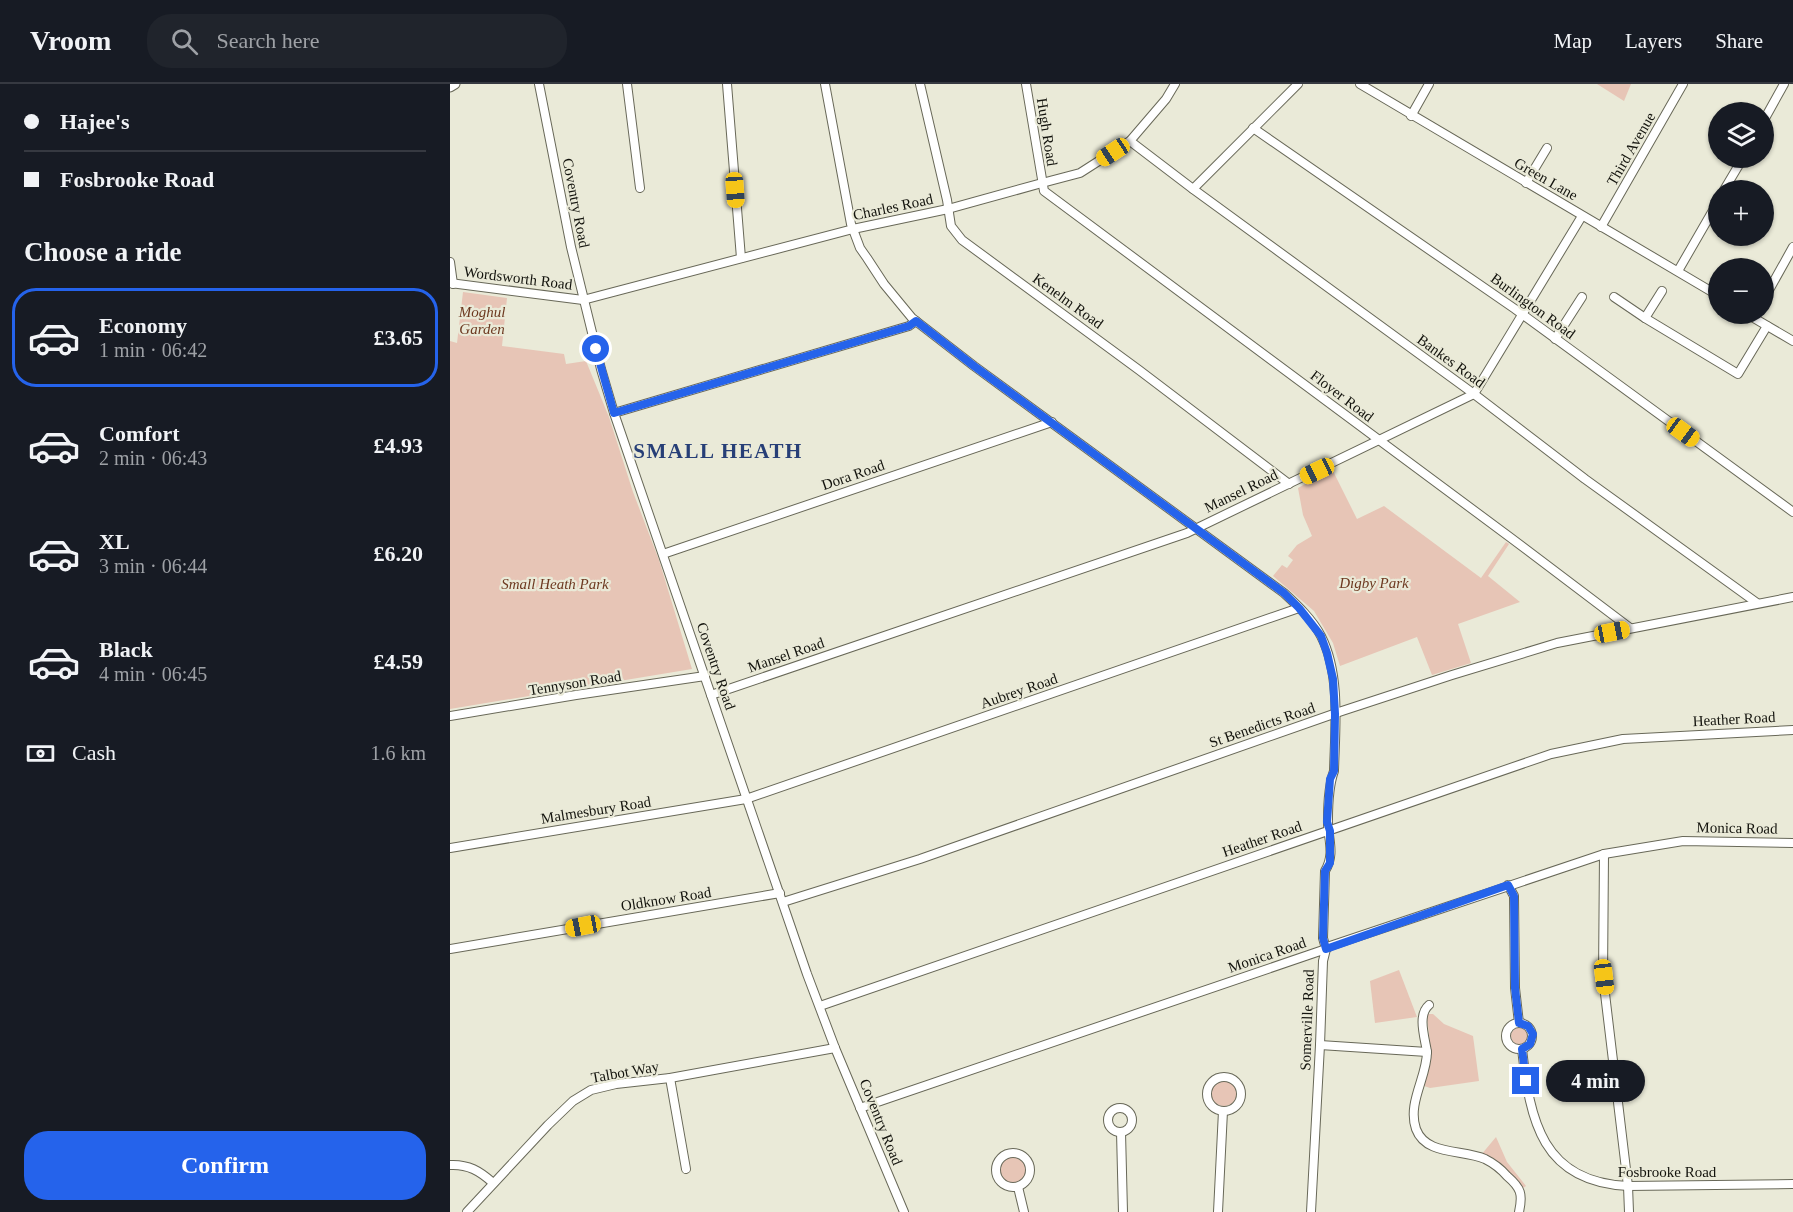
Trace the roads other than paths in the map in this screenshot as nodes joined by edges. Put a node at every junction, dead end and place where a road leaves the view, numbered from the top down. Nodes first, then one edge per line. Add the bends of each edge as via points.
1 (455, 84) edge
2 (539, 84) edge
3 (544, 84) edge
4 (627, 84) edge
5 (727, 84) edge
6 (825, 84) edge
7 (920, 84) edge
8 (1026, 84) edge
9 (1175, 84) edge
10 (1298, 84) edge
11 (1360, 84) edge
12 (1429, 84) edge
13 (1683, 84) edge
14 (1784, 84) edge
15 (450, 87) edge
16 (1774, 102) edge
17 (546, 114) junction
18 (1411, 116) junction
19 (1253, 128) junction
20 (1130, 141) junction
21 (1547, 148) dead end
22 (1042, 183) junction
23 (1526, 183) junction
24 (640, 189) dead end
25 (1192, 189) junction
26 (948, 209) junction
27 (1582, 216) junction
28 (1708, 219) edge
29 (1601, 227) junction
30 (853, 229) junction
31 (1793, 247) edge
32 (741, 258) junction
33 (450, 262) edge
34 (1678, 271) junction
35 (1774, 281) edge
36 (451, 284) edge
37 (1708, 289) edge
38 (1662, 291) dead end
39 (1582, 297) dead end
40 (1614, 297) dead end
41 (583, 300) junction
42 (1522, 315) junction
43 (1645, 318) junction
44 (916, 321) junction
45 (1764, 324) edge
46 (1767, 326) junction
47 (1556, 339) junction
48 (1793, 341) edge
49 (1474, 394) junction
50 (614, 413) junction
51 (1052, 422) junction
52 (1380, 441) junction
53 (1288, 484) junction
54 (1793, 512) edge
55 (1196, 528) junction
56 (663, 554) junction
57 (1793, 597) edge
58 (1756, 603) junction
59 (1299, 608) junction
60 (1630, 628) junction
61 (705, 676) junction
62 (711, 695) junction
63 (1335, 714) junction
64 (450, 717) edge
65 (1793, 730) edge
66 (746, 799) junction
67 (1330, 831) junction
68 (1793, 843) edge
69 (450, 848) edge
70 (1604, 854) junction
71 (1508, 885) junction
72 (780, 894) junction
73 (783, 902) junction
74 (450, 949) edge
75 (1326, 949) junction
76 (1429, 1005) dead end
77 (820, 1006) junction
78 (1519, 1023) junction
79 (1320, 1045) junction
80 (836, 1048) junction
81 (1522, 1049) junction
82 (1427, 1052) junction
83 (670, 1078) junction
84 (860, 1108) junction
85 (1223, 1112) junction
86 (1121, 1132) dead end
87 (450, 1165) edge
88 (686, 1169) dead end
89 (493, 1183) junction
90 (1793, 1184) edge
91 (1018, 1186) junction
92 (1628, 1186) junction
93 (467, 1212) edge
94 (904, 1212) edge
95 (1024, 1212) edge
96 (1123, 1212) edge
97 (1218, 1212) edge
98 (1311, 1212) edge
99 (1519, 1212) edge
100 (1629, 1212) edge

1 - 15 main road
2 - 17 street, Coventry Road
3 - 17 street, Coventry Road
4 - 24 street
5 - 32 street
6 - 30 street, Somerville Road
7 - 26 street, Kenelm Road
8 - 22 street, Hugh Road
9 - 20 street, Charles Road
10 - 19 street
11 - 18 street, Green Lane
12 - 18 street
13 - 29 street, Third Avenue
14 - 16 street
17 - 41 street, Coventry Road
18 - 23 street, Green Lane
19 - 25 street
19 - 42 street, Burlington Road
20 - 22 street, Charles Road via 1080,173
20 - 25 street, Bankes Road
21 - 23 street
22 - 26 street, Charles Road
22 - 52 street, Floyer Road via 1044,191
23 - 27 street, Green Lane
25 - 49 street, Bankes Road
26 - 30 street, Charles Road
26 - 53 street, Kenelm Road via 951,226 962,240
27 - 29 street, Green Lane
27 - 42 street
28 - 34 street
29 - 34 street, Green Lane
30 - 32 street, Charles Road
30 - 44 street, Somerville Road via 860,248 884,284
31 - 35 street
32 - 41 street, Charles Road
33 - 36 street
34 - 37 street, Green Lane
36 - 41 street, Wordsworth Road
38 - 43 street
39 - 47 street
40 - 43 street
41 - 50 street, Coventry Road
42 - 47 street, Burlington Road
42 - 49 street
43 - 46 street via 1738,374
44 - 50 street
44 - 51 street, Somerville Road
45 - 46 street
46 - 48 street
47 - 54 street, Burlington Road
49 - 52 street, Mansel Road
49 - 58 street, Bankes Road
50 - 56 street, Coventry Road
51 - 55 street, Somerville Road
51 - 56 street, Dora Road
52 - 53 street, Mansel Road
52 - 60 street, Floyer Road
53 - 55 street, Mansel Road
55 - 59 street, Somerville Road
55 - 62 street, Mansel Road
56 - 61 street, Coventry Road
57 - 58 street, St Benedicts Road
58 - 60 street, St Benedicts Road
59 - 63 street, Somerville Road via 1321,636 1327,653
59 - 66 street, Aubrey Road
60 - 63 street, St Benedicts Road via 1557,643
61 - 62 street, Coventry Road
61 - 64 street, Tennyson Road
62 - 66 street, Coventry Road
63 - 67 street, Somerville Road via 1334,771 1327,822
63 - 73 street, St Benedicts Road via 920,859
65 - 67 street, Heather Road via 1623,739 1584,746
66 - 69 street, Malmesbury Road
66 - 72 street, Coventry Road
67 - 75 street, Somerville Road via 1330,863 1325,871
67 - 77 street, Heather Road
68 - 70 street, Monica Road via 1683,841
70 - 71 street, Monica Road
70 - 92 street via 1604,977
71 - 75 street, Monica Road
71 - 78 street, Fosbrooke Road via 1514,896
72 - 73 street, Coventry Road
72 - 74 street, Oldknow Road
73 - 77 street, Coventry Road
75 - 79 street, Somerville Road
75 - 84 street, Monica Road
76 - 82 street via 1423,1015
77 - 80 street, Coventry Road
78 - 81 street, Fosbrooke Road via 1528,1026 1533,1034 1530,1044
78 - 81 street, Fosbrooke Road via 1509,1028 1507,1040 1514,1048
79 - 82 street
79 - 98 street, Somerville Road
80 - 83 street, Talbot Way
80 - 84 street, Coventry Road
81 - 92 street, Fosbrooke Road via 1534,1119 1551,1152 1587,1179
82 - 99 street via 1414,1107 1418,1133 1429,1145 1477,1156 1494,1165 1520,1191
83 - 88 street
83 - 89 street, Talbot Way via 591,1090 573,1101
84 - 94 street, Coventry Road
85 - 85 street via 1210,1105 1207,1098 1209,1084 1222,1076 1235,1080 1242,1093 1236,1107
85 - 97 street
86 - 96 street
87 - 89 street via 478,1170
89 - 93 street, Talbot Way
90 - 92 street, Fosbrooke Road
91 - 91 street via 1002,1183 997,1176 997,1163 1011,1153 1024,1156 1030,1166 1029,1176
91 - 95 street
92 - 100 street

